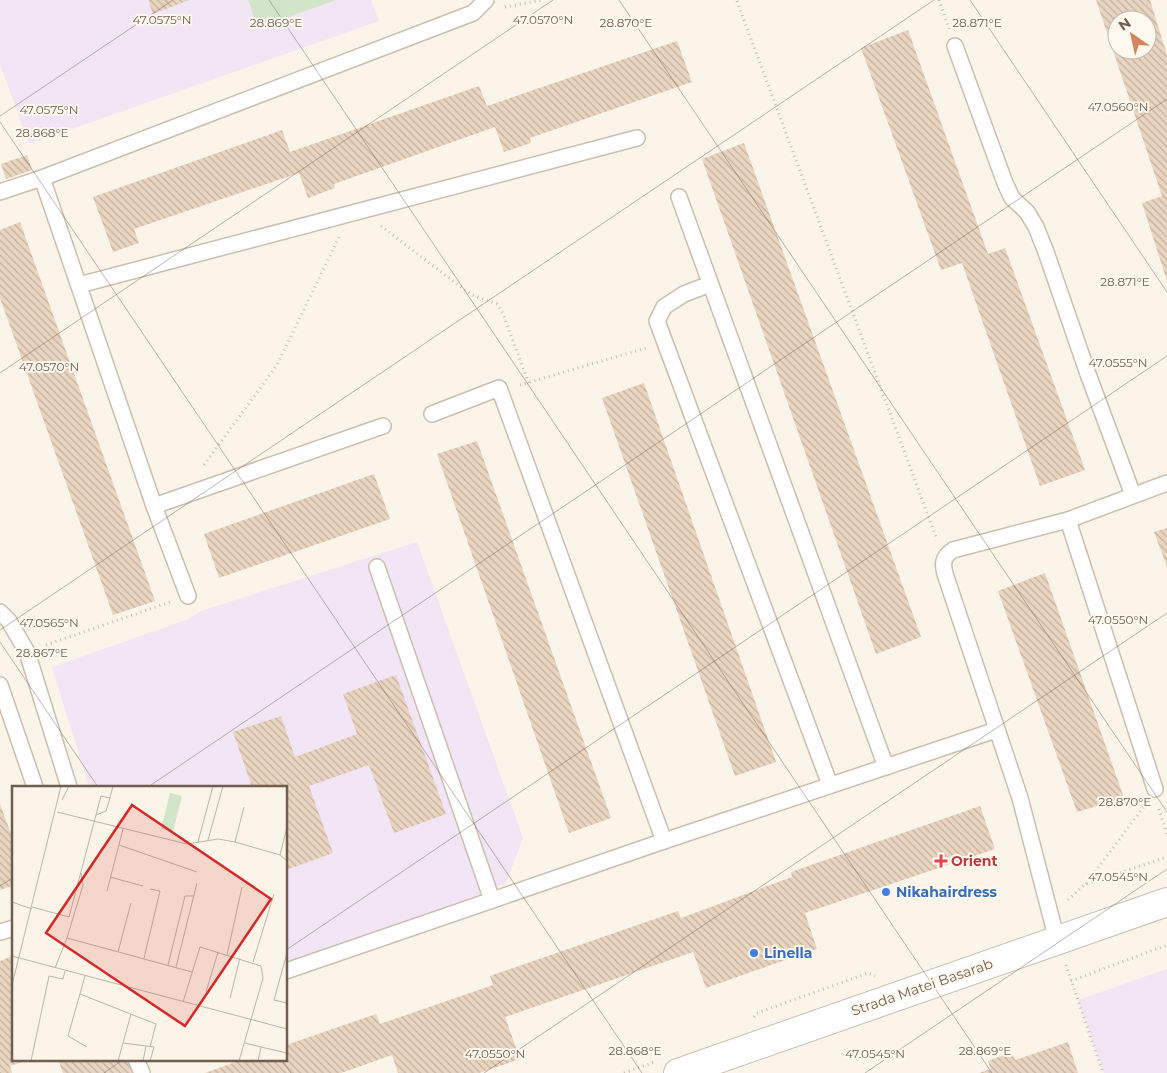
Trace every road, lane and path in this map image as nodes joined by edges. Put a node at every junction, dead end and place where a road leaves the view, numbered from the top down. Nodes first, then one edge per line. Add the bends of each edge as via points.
1 (486, 0) edge
2 (542, 0) edge
3 (738, 0) edge
4 (939, 0) edge
5 (473, 13) junction
6 (955, 46) joint
7 (637, 138) dead end
8 (42, 178) junction
9 (0, 192) edge
10 (679, 197) dead end
11 (356, 212) junction
12 (710, 284) junction
13 (79, 285) junction
14 (665, 342) junction
15 (529, 384) junction
16 (499, 388) junction
17 (432, 414) dead end
18 (383, 426) dead end
19 (1167, 483) edge
20 (1133, 495) junction
21 (182, 496) junction
22 (154, 506) junction
23 (1068, 520) junction
24 (944, 559) junction
25 (377, 567) dead end
26 (188, 596) joint
27 (0, 612) edge
28 (27, 652) junction
29 (0, 685) edge
30 (996, 730) junction
31 (886, 767) junction
32 (830, 785) junction
33 (36, 786) edge
34 (69, 786) edge
35 (1154, 791) junction
36 (1167, 835) edge
37 (664, 841) junction
38 (1167, 856) edge
39 (1084, 886) junction
40 (492, 900) junction
41 (1167, 902) edge
42 (1055, 932) junction
43 (1167, 945) edge
44 (288, 970) edge
45 (1071, 981) junction
46 (136, 1060) edge
47 (142, 1073) edge
48 (678, 1073) edge
49 (1102, 1073) edge

1 - 5 lane
2 - 5 path
3 - 24 path
4 - 6 path
5 - 8 lane
6 - 20 lane via 1005,184 1012,198 1027,212 1046,252
7 - 11 lane
8 - 9 lane
8 - 13 lane
10 - 12 lane
11 - 13 lane
11 - 15 path via 470,294 498,304
11 - 21 path via 277,365
12 - 14 lane via 684,294 664,307 657,321
12 - 31 lane
13 - 22 lane
14 - 15 path
14 - 32 lane
15 - 16 path
16 - 17 lane
16 - 37 lane
18 - 21 lane
19 - 20 lane
20 - 23 lane
21 - 22 lane
22 - 26 lane
23 - 24 lane via 953,550
23 - 35 lane
24 - 30 lane via 943,568
25 - 40 lane
26 - 28 path
27 - 28 lane
28 - 34 lane
29 - 33 lane
30 - 31 lane
30 - 42 lane via 1020,798
31 - 32 lane
32 - 37 lane
35 - 36 path
35 - 39 path
37 - 40 lane
38 - 39 path
39 - 42 path via 1066,902
40 - 44 lane
41 - 42 street, Strada Matei Basarab
42 - 45 path
42 - 48 street, Strada Matei Basarab
43 - 45 path
45 - 49 path
46 - 47 lane

